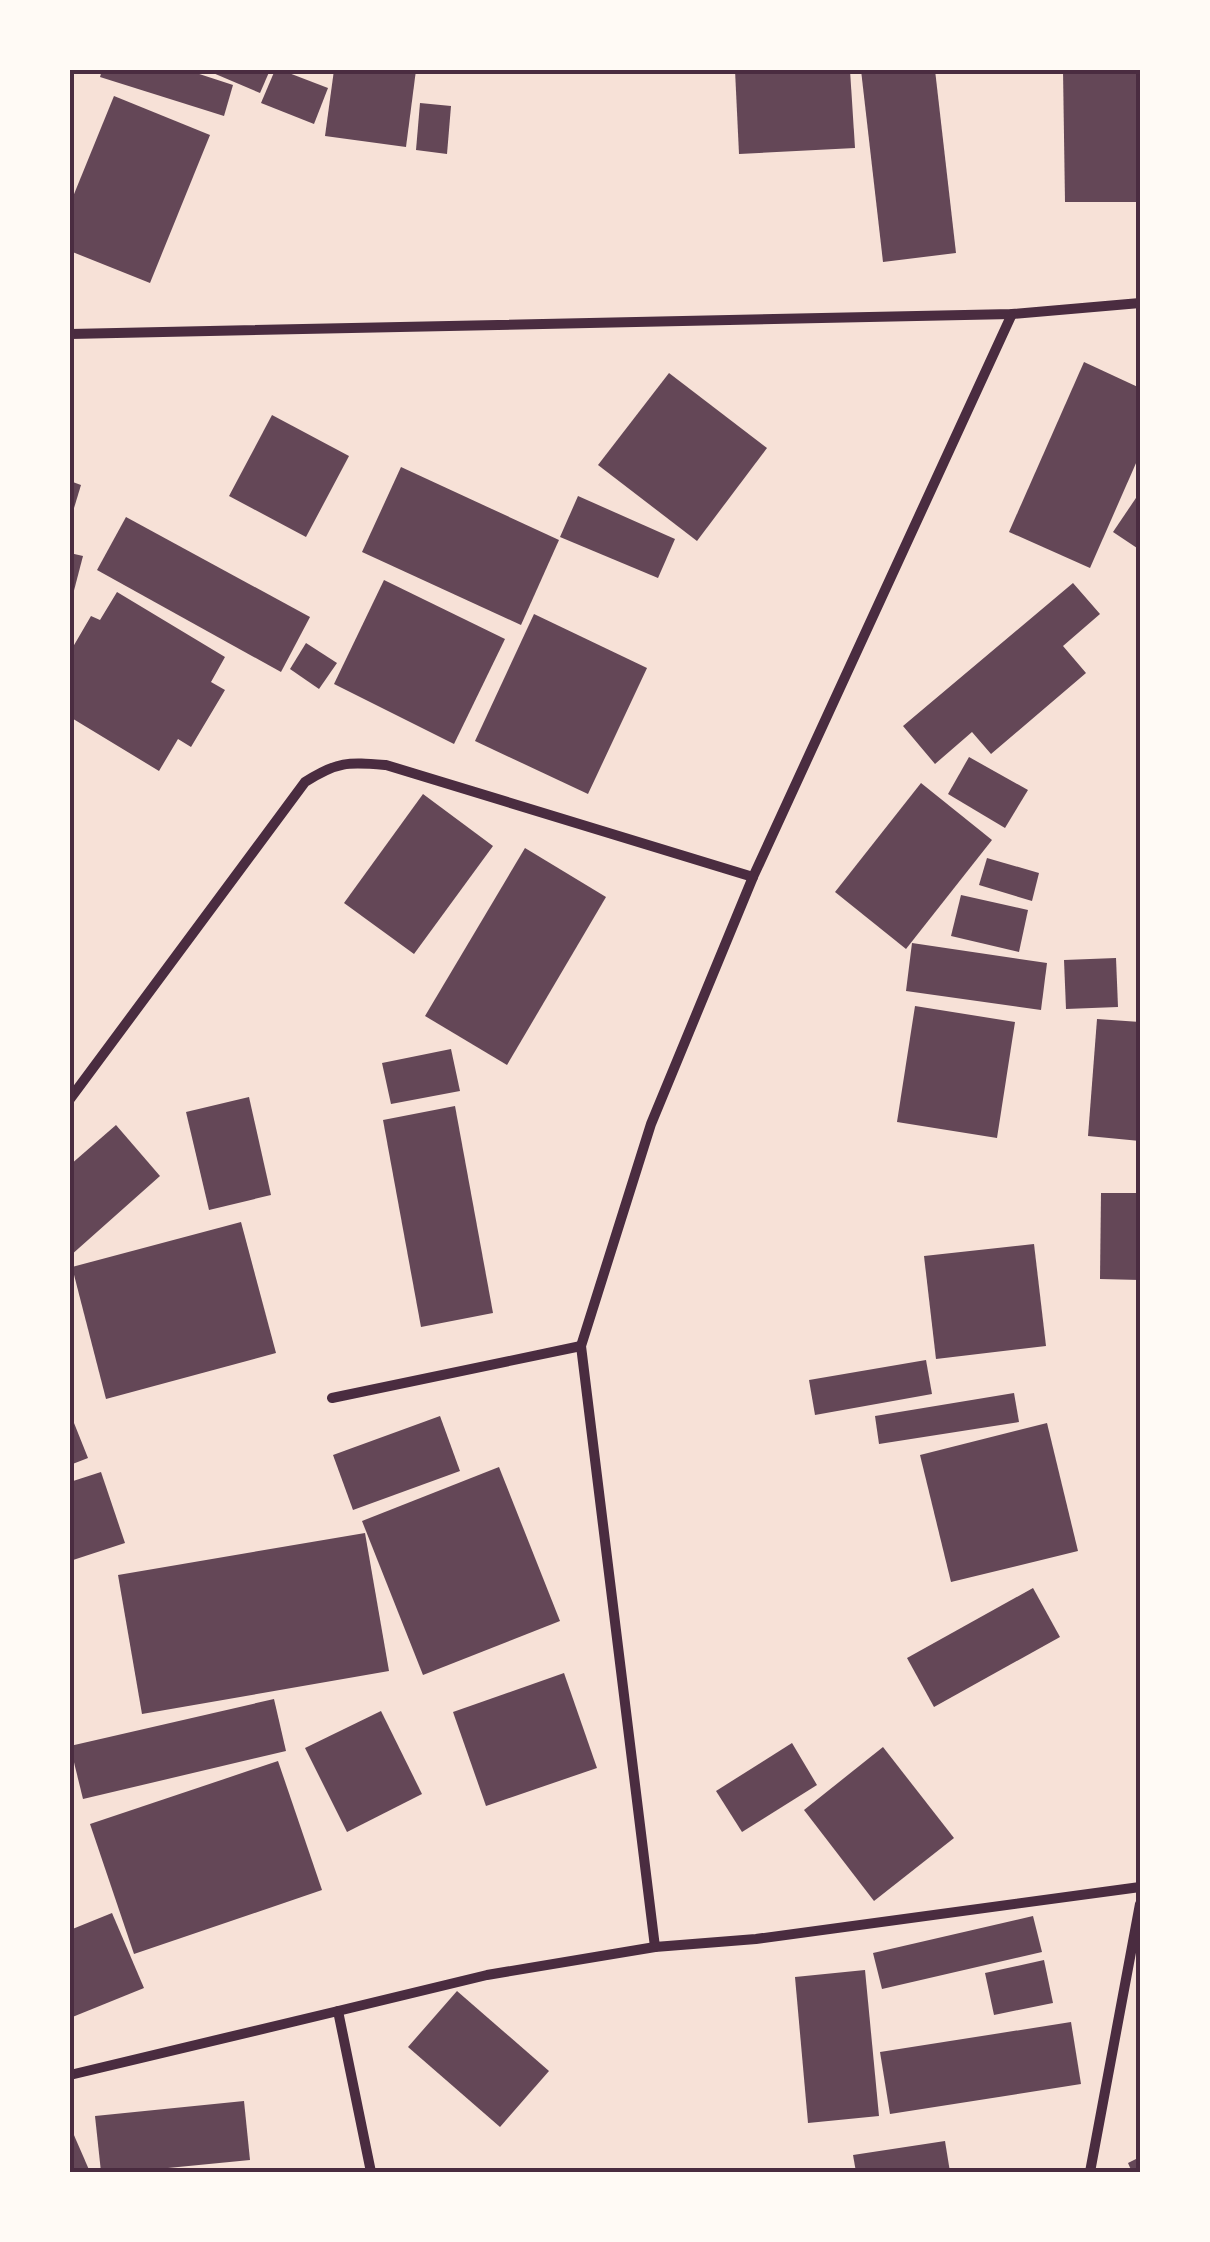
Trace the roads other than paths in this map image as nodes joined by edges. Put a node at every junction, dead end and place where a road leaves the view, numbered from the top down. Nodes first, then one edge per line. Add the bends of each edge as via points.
1 (1140, 303) edge
2 (1012, 314) junction
3 (70, 334) edge
4 (753, 877) junction
5 (70, 1099) edge
6 (581, 1346) junction
7 (332, 1398) dead end
8 (1140, 1887) edge
9 (1140, 1904) edge
10 (655, 1947) junction
11 (338, 2011) junction
12 (70, 2075) edge
13 (370, 2172) edge
14 (1090, 2172) edge

1 - 2 street
2 - 3 street
2 - 4 street
4 - 5 street via 386,765 327,768 305,782
4 - 6 street via 651,1124
6 - 7 street
6 - 10 street
8 - 10 street via 756,1940
9 - 14 street
10 - 11 street via 487,1975
11 - 12 street
11 - 13 street

